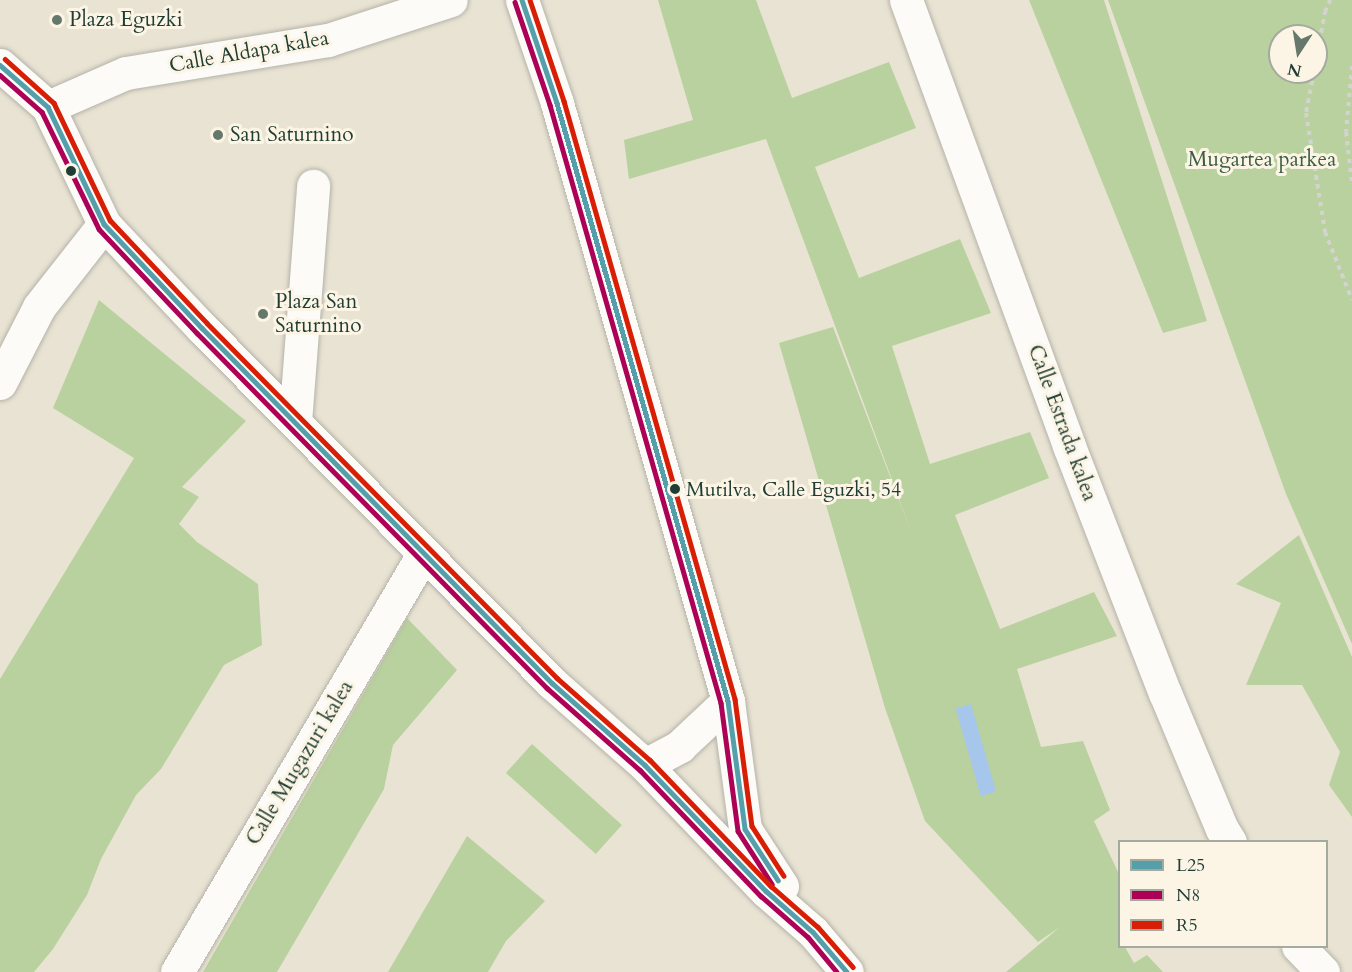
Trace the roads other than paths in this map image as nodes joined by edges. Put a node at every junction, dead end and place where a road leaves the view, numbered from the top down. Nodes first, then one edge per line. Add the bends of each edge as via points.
1 (451, 0) edge
2 (522, 0) edge
3 (906, 0) edge
4 (0, 65) edge
5 (48, 107) junction
6 (313, 186) dead end
7 (104, 224) junction
8 (9, 343) edge
9 (0, 383) edge
10 (295, 422) junction
11 (424, 553) junction
12 (728, 701) junction
13 (645, 765) junction
14 (1229, 840) edge
15 (813, 932) junction
16 (1300, 948) edge
17 (177, 972) edge
18 (847, 972) edge
19 (1323, 972) edge

1 - 5 street, Calle Aldapa kalea via 328,40 126,73
2 - 12 street via 557,103
3 - 14 street, Calle Estrada kalea via 1069,446 1165,693
4 - 5 street
5 - 7 street
6 - 10 street
7 - 8 street
7 - 10 street
8 - 9 street
10 - 11 street
11 - 13 street via 552,683
11 - 17 street, Calle Mugazuri kalea
12 - 13 street via 680,746
12 - 15 street via 744,829
13 - 15 street via 766,891
15 - 18 street
16 - 19 street

